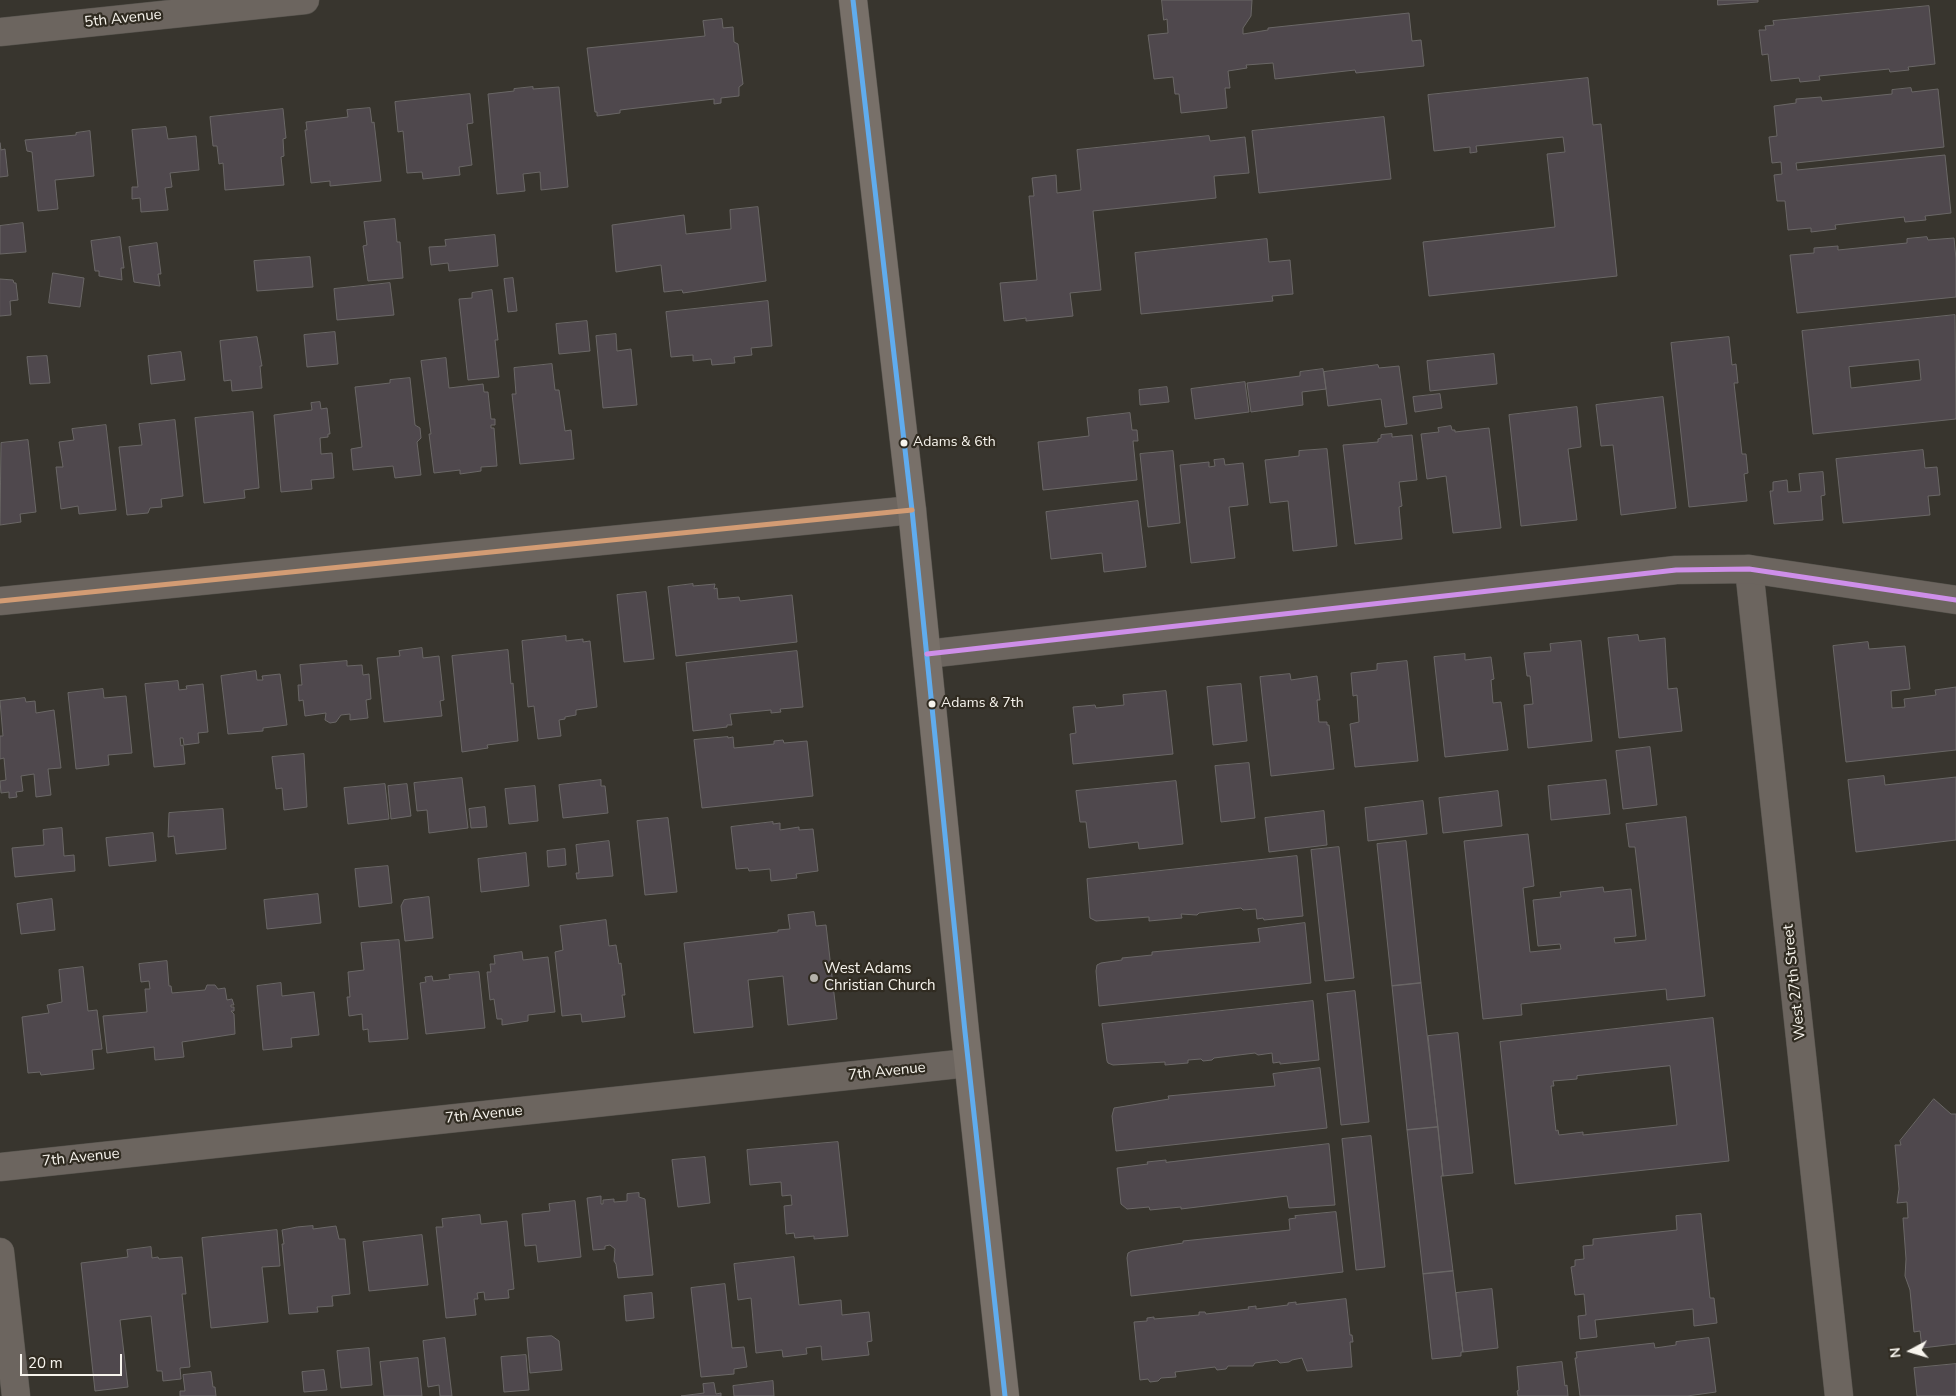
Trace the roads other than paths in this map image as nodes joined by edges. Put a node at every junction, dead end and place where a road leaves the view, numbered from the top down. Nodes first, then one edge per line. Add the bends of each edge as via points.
1 (305, 0) edge
2 (853, 0) edge
3 (0, 32) edge
4 (912, 510) junction
5 (1749, 569) junction
6 (1956, 600) edge
7 (0, 601) edge
8 (927, 654) junction
9 (968, 1063) junction
10 (0, 1167) edge
11 (0, 1252) edge
12 (16, 1396) edge
13 (1005, 1396) edge
14 (1840, 1396) edge

1 - 3 street, 5th Avenue
2 - 4 main road
4 - 7 street
4 - 8 main road
5 - 6 street
5 - 8 street via 1676,570
5 - 14 street, West 27th Street
8 - 9 main road
9 - 10 street, 7th Avenue
9 - 13 main road
11 - 12 street

